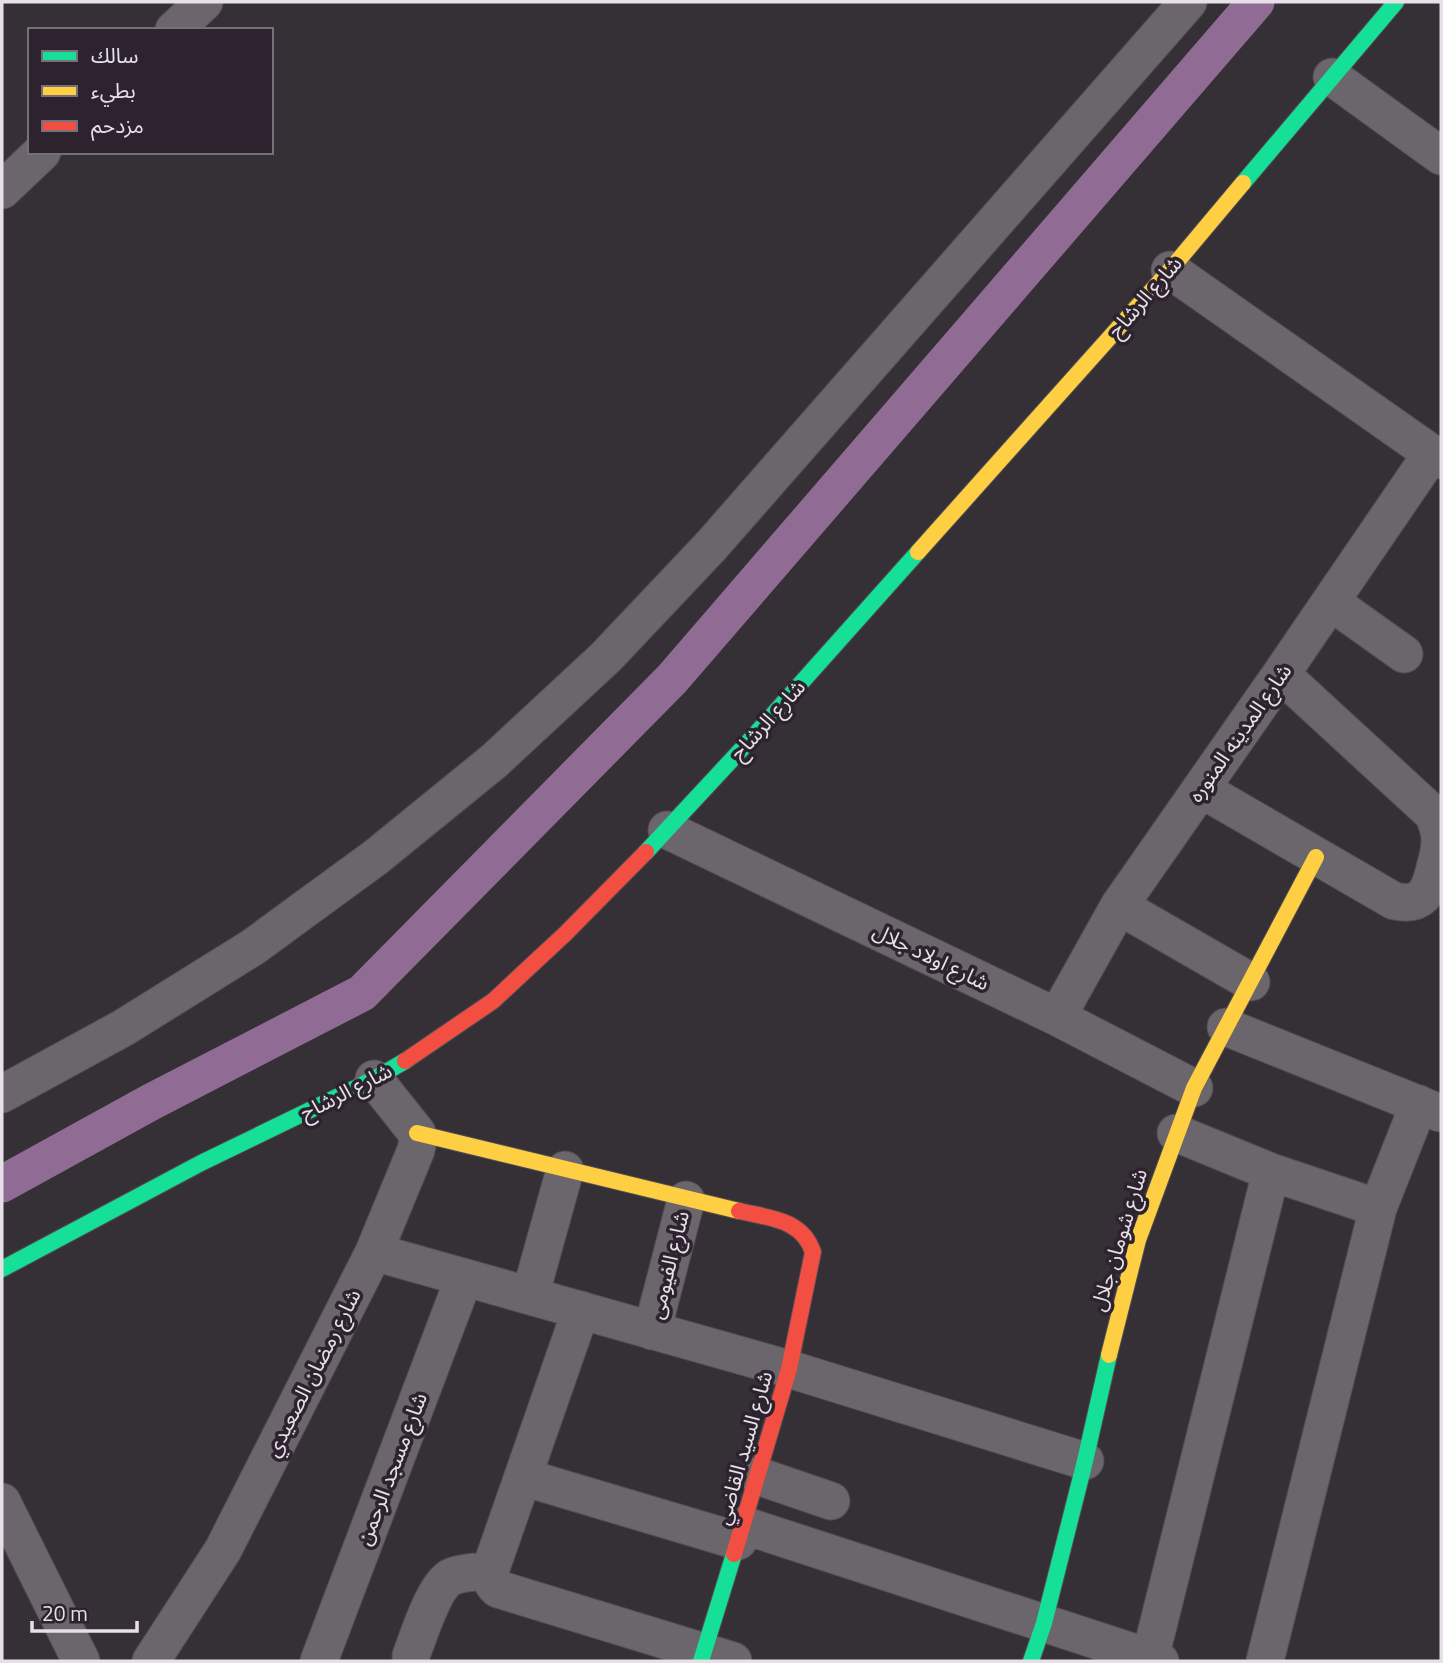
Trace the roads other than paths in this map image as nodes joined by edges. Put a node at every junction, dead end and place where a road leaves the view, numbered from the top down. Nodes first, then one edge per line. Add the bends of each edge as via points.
1 (204, 2) edge
2 (1188, 2) edge
3 (1396, 2) edge
4 (176, 28) edge
5 (1332, 77) junction
6 (41, 154) edge
7 (1441, 156) edge
8 (2, 190) edge
9 (1170, 270) junction
10 (1437, 457) edge
11 (1331, 601) junction
12 (1404, 654) dead end
13 (1281, 674) junction
14 (1201, 789) junction
15 (667, 830) junction
16 (1316, 857) junction
17 (1119, 906) junction
18 (1251, 982) junction
19 (1057, 1017) junction
20 (1226, 1027) junction
21 (374, 1079) junction
22 (1194, 1088) junction
23 (2, 1094) edge
24 (1430, 1109) edge
25 (417, 1133) junction
26 (1176, 1133) junction
27 (565, 1170) junction
28 (1271, 1172) junction
29 (686, 1200) junction
30 (1378, 1208) junction
31 (374, 1252) junction
32 (2, 1269) edge
33 (464, 1278) junction
34 (530, 1296) junction
35 (581, 1310) junction
36 (652, 1331) junction
37 (789, 1370) junction
38 (1085, 1461) junction
39 (758, 1476) junction
40 (523, 1477) junction
41 (831, 1501) dead end
42 (2, 1502) edge
43 (741, 1533) junction
44 (490, 1571) junction
45 (1044, 1623) junction
46 (411, 1656) dead end
47 (712, 1658) edge
48 (1155, 1660) edge
49 (82, 1661) edge
50 (151, 1661) edge
51 (319, 1661) edge
52 (1031, 1661) edge
53 (1265, 1661) edge

1 - 4 street
2 - 23 street via 711,546 606,657 494,761 376,858 253,947 123,1028
3 - 5 street, شارع الرشاح
5 - 7 street
5 - 9 street, شارع الرشاح
6 - 8 street
9 - 10 street
9 - 15 street, شارع الرشاح
10 - 11 street, شارع المدينه المنوره
11 - 12 street
11 - 13 street, شارع المدينه المنوره
13 - 14 street, شارع المدينه المنوره
13 - 16 street via 1433,814 1439,826 1441,839 1431,888 1415,901 1394,901
14 - 16 street
14 - 17 street, شارع المدينه المنوره
15 - 19 street, شارع اولاد جلال
15 - 21 street, شارع الرشاح via 493,1001
16 - 18 street, شارع شومان جلال
17 - 18 street
17 - 19 street, شارع المدينه المنوره
18 - 20 street, شارع شومان جلال
19 - 22 street, شارع اولاد جلال
20 - 22 street, شارع شومان جلال
20 - 24 street
21 - 25 street
21 - 32 street, شارع الرشاح via 201,1163
22 - 26 street, شارع شومان جلال
24 - 30 street
25 - 27 street
25 - 31 street, شارع رمضان الصعيدي via 416,1150
26 - 28 street
26 - 38 street, شارع شومان جلال via 1123,1295
27 - 29 street
27 - 34 street
28 - 30 street
28 - 48 street
29 - 36 street, شارع الفيومى
29 - 37 street, شارع السيد القاضي via 794,1226 810,1241 813,1252
30 - 53 street
31 - 33 street
31 - 50 street, شارع رمضان الصعيدي via 223,1550
33 - 34 street
33 - 51 street, شارع مسجد الرحمن
34 - 35 street
35 - 36 street
35 - 40 street
36 - 37 street
37 - 38 street
37 - 39 street, شارع السيد القاضي
38 - 45 street, شارع شومان جلال
39 - 41 street
39 - 43 street, شارع السيد القاضي
40 - 43 street
40 - 44 street
42 - 49 street
43 - 45 street
43 - 47 street, شارع السيد القاضي
44 - 46 street via 451,1577 441,1585
44 - 47 street via 498,1589
45 - 48 street
45 - 52 street, شارع شومان جلال

